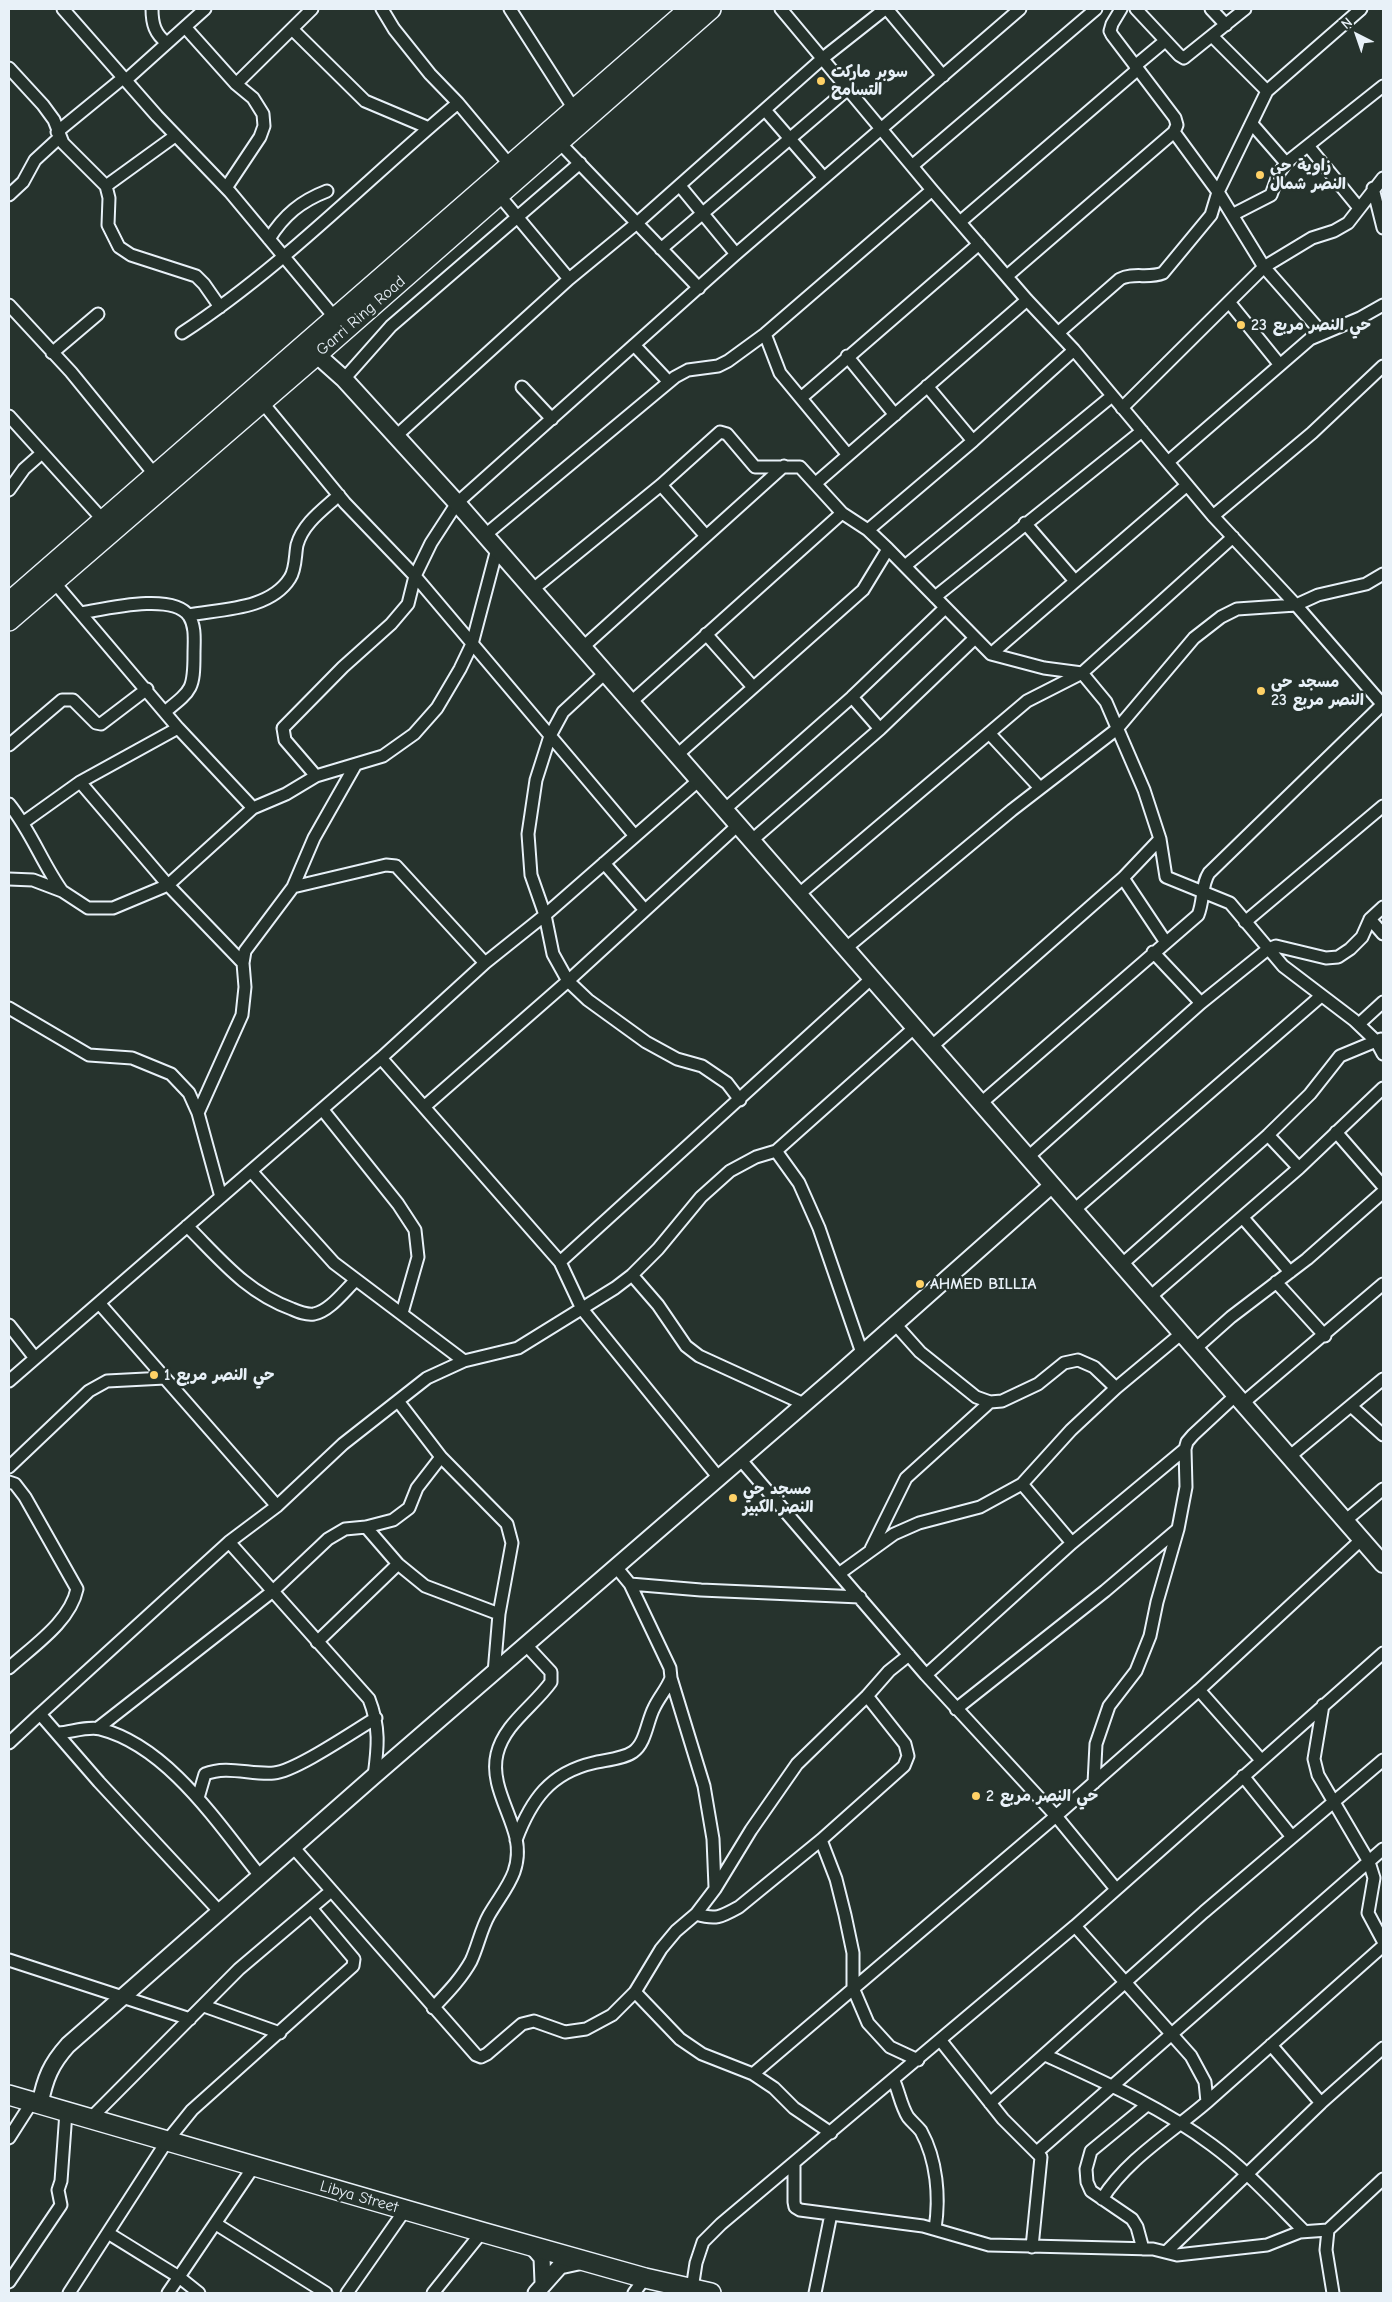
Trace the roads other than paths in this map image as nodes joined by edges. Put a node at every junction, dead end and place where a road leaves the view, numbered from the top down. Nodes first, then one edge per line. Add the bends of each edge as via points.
1 (62, 9) edge
2 (152, 9) edge
3 (205, 9) edge
4 (312, 9) edge
5 (510, 9) edge
6 (689, 9) edge
7 (711, 9) edge
8 (781, 9) edge
9 (886, 9) edge
10 (1020, 9) edge
11 (1096, 9) edge
12 (1121, 9) edge
13 (1136, 9) edge
14 (1211, 9) edge
15 (1245, 9) edge
16 (1361, 9) edge
17 (389, 11) edge
18 (1226, 25) junction
19 (185, 27) junction
20 (292, 29) junction
21 (1213, 36) junction
22 (1166, 41) junction
23 (167, 43) junction
24 (823, 58) junction
25 (9, 68) edge
26 (1136, 68) junction
27 (943, 76) junction
28 (124, 79) junction
29 (236, 84) junction
30 (1383, 86) edge
31 (848, 88) junction
32 (1267, 91) junction
33 (458, 103) junction
34 (574, 109) junction
35 (765, 110) junction
36 (1252, 124) junction
37 (429, 128) junction
38 (882, 128) junction
39 (1174, 132) junction
40 (59, 134) junction
41 (175, 136) junction
42 (790, 138) junction
43 (560, 142) junction
44 (1309, 147) junction
45 (580, 162) junction
46 (509, 164) junction
47 (1286, 164) junction
48 (912, 166) junction
49 (824, 178) junction
50 (1383, 178) edge
51 (106, 186) junction
52 (680, 186) junction
53 (226, 188) junction
54 (1373, 188) junction
55 (932, 190) junction
56 (327, 191) dead end
57 (1218, 192) junction
58 (9, 195) edge
59 (499, 195) junction
60 (1359, 208) junction
61 (703, 212) junction
62 (1232, 215) junction
63 (518, 218) junction
64 (960, 222) junction
65 (638, 223) junction
66 (1383, 228) edge
67 (269, 239) junction
68 (979, 244) junction
69 (661, 249) junction
70 (736, 254) junction
71 (284, 257) junction
72 (1264, 267) junction
73 (1007, 276) junction
74 (569, 279) junction
75 (699, 288) junction
76 (1027, 300) junction
77 (1229, 302) junction
78 (1383, 304) edge
79 (9, 305) edge
80 (220, 307) junction
81 (98, 314) dead end
82 (335, 318) junction
83 (1322, 332) junction
84 (182, 333) dead end
85 (1058, 333) junction
86 (765, 334) junction
87 (634, 345) junction
88 (311, 350) junction
89 (1074, 350) junction
90 (52, 353) junction
91 (847, 356) junction
92 (1280, 364) junction
93 (1383, 366) edge
94 (1378, 378) edge
95 (344, 379) junction
96 (668, 382) junction
97 (522, 386) dead end
98 (928, 386) junction
99 (1112, 396) junction
100 (800, 398) junction
101 (262, 402) junction
102 (1122, 408) junction
103 (895, 415) junction
104 (9, 416) edge
105 (552, 419) junction
106 (1142, 431) junction
107 (395, 437) junction
108 (973, 441) junction
109 (42, 453) junction
110 (848, 455) junction
111 (1168, 462) junction
112 (784, 466) junction
113 (155, 474) junction
114 (816, 483) junction
115 (661, 485) junction
116 (1187, 485) junction
117 (9, 490) edge
118 (339, 495) junction
119 (456, 503) junction
120 (842, 513) junction
121 (1213, 516) junction
122 (103, 520) junction
123 (1025, 523) junction
124 (868, 530) junction
125 (484, 536) junction
126 (706, 536) junction
127 (1233, 537) junction
128 (888, 549) junction
129 (497, 550) junction
130 (905, 566) junction
131 (1383, 574) edge
132 (416, 576) junction
133 (54, 582) junction
134 (1075, 582) junction
135 (532, 590) junction
136 (934, 596) junction
137 (9, 602) edge
138 (1296, 605) junction
139 (945, 608) junction
140 (81, 613) junction
141 (188, 615) junction
142 (9, 621) edge
143 (706, 634) junction
144 (975, 638) junction
145 (472, 644) junction
146 (582, 648) junction
147 (991, 654) junction
148 (1082, 672) junction
149 (604, 674) junction
150 (753, 687) junction
151 (147, 689) junction
152 (852, 697) junction
153 (630, 703) junction
154 (1383, 704) edge
155 (166, 711) junction
156 (178, 728) junction
157 (880, 729) junction
158 (1117, 729) junction
159 (989, 733) junction
160 (550, 736) junction
161 (9, 746) edge
162 (676, 756) junction
163 (356, 764) junction
164 (316, 776) junction
165 (698, 781) junction
166 (80, 782) junction
167 (1040, 788) junction
168 (1383, 806) edge
169 (253, 808) junction
170 (724, 810) junction
171 (11, 812) edge
172 (24, 822) junction
173 (737, 826) junction
174 (635, 836) junction
175 (1160, 839) junction
176 (751, 842) junction
177 (604, 863) junction
178 (1122, 878) junction
179 (9, 879) edge
180 (168, 885) junction
181 (293, 887) junction
182 (62, 891) junction
183 (1205, 892) junction
184 (798, 895) junction
185 (1383, 907) edge
186 (644, 910) junction
187 (545, 914) junction
188 (1370, 919) junction
189 (1246, 922) junction
190 (1383, 934) edge
191 (1165, 942) junction
192 (845, 949) junction
193 (1268, 949) junction
194 (1153, 952) junction
195 (485, 963) junction
196 (243, 964) junction
197 (872, 978) junction
198 (568, 981) junction
199 (1320, 996) junction
200 (1383, 1002) edge
201 (1201, 1003) junction
202 (9, 1008) edge
203 (1359, 1024) junction
204 (914, 1028) junction
205 (1379, 1040) edge
206 (931, 1047) junction
207 (1383, 1054) edge
208 (381, 1058) junction
209 (1383, 1088) edge
210 (740, 1100) junction
211 (980, 1104) junction
212 (424, 1107) junction
213 (322, 1109) junction
214 (198, 1113) junction
215 (1336, 1132) junction
216 (1268, 1135) junction
217 (776, 1151) junction
218 (1027, 1158) junction
219 (1299, 1168) junction
220 (251, 1171) junction
221 (1051, 1186) junction
222 (1383, 1186) edge
223 (1383, 1192) edge
224 (221, 1198) junction
225 (1074, 1211) junction
226 (1243, 1218) junction
227 (187, 1226) junction
228 (560, 1262) junction
229 (1121, 1265) junction
230 (1290, 1272) junction
231 (632, 1275) junction
232 (356, 1280) junction
233 (1276, 1282) junction
234 (1383, 1284) edge
235 (1150, 1297) junction
236 (100, 1303) junction
237 (582, 1309) junction
238 (402, 1313) junction
239 (895, 1324) junction
240 (9, 1325) edge
241 (1182, 1333) junction
242 (1325, 1336) junction
243 (1195, 1349) junction
244 (862, 1353) junction
245 (36, 1358) junction
246 (464, 1361) junction
247 (165, 1378) junction
248 (1383, 1379) edge
249 (9, 1381) edge
250 (1116, 1388) junction
251 (1240, 1399) junction
252 (398, 1400) junction
253 (990, 1402) junction
254 (804, 1404) junction
255 (1351, 1406) junction
256 (1383, 1435) edge
257 (1184, 1449) junction
258 (441, 1457) junction
259 (1289, 1457) junction
260 (740, 1459) junction
261 (9, 1467) edge
262 (719, 1478) junction
263 (9, 1482) edge
264 (1022, 1484) junction
265 (1383, 1489) edge
266 (277, 1506) junction
267 (1345, 1522) junction
268 (366, 1527) junction
269 (1178, 1529) junction
270 (1362, 1539) junction
271 (229, 1542) junction
272 (1072, 1543) junction
273 (871, 1549) junction
274 (398, 1564) junction
275 (1383, 1564) edge
276 (616, 1567) junction
277 (840, 1573) junction
278 (630, 1584) junction
279 (273, 1592) junction
280 (860, 1597) junction
281 (499, 1614) junction
282 (317, 1642) junction
283 (526, 1646) junction
284 (1383, 1653) edge
285 (909, 1655) junction
286 (9, 1668) edge
287 (494, 1673) junction
288 (926, 1675) junction
289 (671, 1678) junction
290 (1199, 1690) junction
291 (867, 1696) junction
292 (1324, 1705) junction
293 (956, 1708) junction
294 (40, 1714) junction
295 (376, 1718) junction
296 (98, 1728) junction
297 (59, 1733) junction
298 (9, 1743) edge
299 (1261, 1760) junction
300 (1383, 1760) edge
301 (374, 1776) junction
302 (1243, 1776) junction
303 (1094, 1782) junction
304 (198, 1798) junction
305 (1334, 1802) junction
306 (1056, 1816) junction
307 (1292, 1837) junction
308 (516, 1840) junction
309 (821, 1840) junction
310 (294, 1848) junction
311 (1383, 1849) edge
312 (1369, 1862) junction
313 (261, 1876) junction
314 (715, 1888) junction
315 (1116, 1889) junction
316 (331, 1891) junction
317 (311, 1908) junction
318 (220, 1912) junction
319 (696, 1914) junction
320 (1075, 1926) junction
321 (1383, 1941) edge
322 (1383, 1946) edge
323 (9, 1960) edge
324 (1125, 1984) junction
325 (853, 1988) junction
326 (635, 1992) junction
327 (124, 1996) junction
328 (204, 2006) junction
329 (433, 2008) junction
330 (190, 2019) junction
331 (280, 2033) junction
332 (1172, 2034) junction
333 (941, 2041) junction
334 (1271, 2045) junction
335 (1383, 2048) edge
336 (1045, 2055) junction
337 (918, 2060) junction
338 (753, 2074) junction
339 (894, 2081) junction
340 (1112, 2086) junction
341 (9, 2095) edge
342 (1207, 2102) junction
343 (36, 2103) junction
344 (990, 2103) junction
345 (1321, 2103) junction
346 (1147, 2105) junction
347 (66, 2112) junction
348 (90, 2119) junction
349 (1180, 2124) junction
350 (831, 2133) junction
351 (9, 2138) edge
352 (167, 2141) junction
353 (1037, 2152) junction
354 (794, 2165) junction
355 (254, 2166) junction
356 (1247, 2173) junction
357 (1383, 2179) edge
358 (1378, 2190) edge
359 (1102, 2199) junction
360 (405, 2210) junction
361 (831, 2214) junction
362 (216, 2224) junction
363 (935, 2229) junction
364 (1328, 2230) junction
365 (1304, 2231) junction
366 (482, 2232) junction
367 (108, 2233) junction
368 (532, 2246) junction
369 (1032, 2247) junction
370 (1144, 2249) junction
371 (1166, 2252) junction
372 (584, 2260) junction
373 (179, 2277) junction
374 (9, 2282) edge
375 (639, 2286) edge
376 (539, 2288) edge
377 (692, 2289) junction
378 (69, 2293) edge
379 (168, 2293) edge
380 (199, 2293) edge
381 (326, 2293) edge
382 (347, 2293) edge
383 (434, 2293) edge
384 (711, 2293) edge
385 (815, 2293) edge
386 (1333, 2293) edge

1 - 28 street
2 - 23 street via 153,26
3 - 19 street
4 - 20 street
5 - 34 street
6 - 34 highway, Garri Ring Road
7 - 43 highway, Garri Ring Road
8 - 24 street
9 - 24 street
9 - 27 street
10 - 27 street
11 - 48 street
12 - 26 street via 1110,31
13 - 22 street
14 - 18 street
15 - 18 street
16 - 32 street
17 - 33 street via 394,30
18 - 21 street
19 - 23 street
19 - 29 street
20 - 29 street
20 - 37 street via 365,101
21 - 22 street via 1184,58
21 - 32 street
22 - 26 street
23 - 28 street
24 - 31 street
24 - 35 street
25 - 40 street via 43,105
26 - 39 street via 1175,118
26 - 64 street
27 - 38 street
28 - 40 street
28 - 41 street
29 - 53 street via 258,103 264,126
30 - 44 street
31 - 38 street
31 - 42 street
32 - 36 street
33 - 37 street
33 - 46 street
34 - 46 highway, Garri Ring Road
35 - 42 street
35 - 52 street
36 - 47 street
36 - 57 street
37 - 71 street
38 - 48 street
38 - 49 street
39 - 57 street
39 - 73 street
40 - 51 street via 63,143
40 - 58 street via 35,160 23,182
41 - 51 street
41 - 53 street
42 - 49 street
42 - 61 street
43 - 45 street
43 - 59 highway, Garri Ring Road
44 - 47 street
44 - 60 street
45 - 63 street
45 - 65 street
46 - 82 highway, Garri Ring Road
47 - 62 street via 1271,195
48 - 55 street
49 - 70 street
50 - 54 street
51 - 80 street via 108,224 118,247 131,255 196,276
52 - 61 street
52 - 65 street
53 - 67 street
54 - 60 street
54 - 66 street
55 - 64 street
55 - 86 street
56 - 67 street via 306,200 287,214
57 - 62 street
57 - 85 street via 1211,215 1163,273 1120,278
59 - 63 street
59 - 88 highway, Garri Ring Road
60 - 72 street via 1342,228 1312,238
61 - 69 street
61 - 70 street
62 - 72 street
63 - 74 street
63 - 95 street via 391,326
64 - 68 street
65 - 69 street
65 - 74 street
67 - 71 street
68 - 73 street
68 - 91 street
69 - 75 street
70 - 75 street
71 - 80 street
71 - 82 street
72 - 77 street
72 - 83 street
73 - 76 street
74 - 107 street
75 - 87 street
76 - 85 street
76 - 98 street
77 - 92 street
77 - 102 street
78 - 83 street via 1360,318
79 - 90 street
80 - 84 street
81 - 90 street
82 - 88 highway, Garri Ring Road
83 - 92 street
85 - 89 street
86 - 96 street via 723,364 681,372
86 - 100 street via 776,366
87 - 96 street
87 - 105 street
88 - 95 main road
88 - 101 highway, Garri Ring Road
88 - 113 highway, Garri Ring Road
89 - 99 street
89 - 108 street
90 - 113 street
91 - 100 street
91 - 103 street
92 - 111 street
93 - 94 street
94 - 121 street
95 - 107 main road
96 - 125 street
97 - 105 street
98 - 103 street
98 - 108 street
99 - 102 street
99 - 130 street
100 - 110 street
101 - 118 street
101 - 133 highway, Garri Ring Road
102 - 106 street
103 - 110 street
104 - 109 street
105 - 119 street
106 - 111 street
106 - 123 street
107 - 119 main road
108 - 124 street
109 - 117 street via 24,468
109 - 122 street
110 - 114 street
111 - 116 street
112 - 114 street via 800,467
112 - 115 street via 756,467 728,434 720,432
112 - 126 street
113 - 122 highway, Garri Ring Road
114 - 120 street
115 - 126 street
115 - 135 street
116 - 121 street
116 - 134 street
118 - 132 street
118 - 141 street via 307,525 298,544 290,578 282,588 255,604
119 - 125 main road
119 - 132 street
120 - 124 street
120 - 143 street
121 - 127 street
122 - 137 highway, Garri Ring Road
123 - 134 street
123 - 136 street
124 - 128 street
125 - 129 main road
126 - 146 street
127 - 138 street
127 - 148 street
128 - 130 street
128 - 150 street via 863,590
129 - 135 main road
129 - 145 street
130 - 136 street
131 - 138 street via 1366,584 1318,595
132 - 145 street
132 - 164 street via 408,604 283,728 285,740
133 - 140 street
133 - 142 highway, Garri Ring Road
134 - 147 street
135 - 146 main road
136 - 139 street
138 - 154 street
138 - 158 street via 1237,610 1208,626 1194,638
139 - 144 street
139 - 152 street
140 - 141 street via 129,604 164,604
140 - 151 street
141 - 155 street via 194,634 191,689
143 - 150 street
143 - 153 street
144 - 147 street
144 - 157 street
145 - 160 street
145 - 163 street via 437,708 414,734 383,756
146 - 149 main road
147 - 148 street via 1044,668
148 - 158 street via 1101,693
148 - 159 street via 1027,701
149 - 153 main road
149 - 160 street via 563,712
150 - 162 street
151 - 155 street
151 - 161 street via 101,724 96,724 73,700 62,700
152 - 157 street
152 - 170 street
153 - 162 main road
154 - 183 street via 1209,873 1204,883
155 - 156 street
156 - 166 street
156 - 169 street
157 - 176 street
158 - 167 street
158 - 175 street via 1144,790
159 - 167 street
159 - 184 street
160 - 174 street
160 - 187 street via 536,780 528,834 531,875
162 - 165 main road
163 - 164 street
163 - 181 street via 314,838
164 - 169 street
165 - 170 main road
165 - 174 street
166 - 172 street
166 - 180 street
167 - 192 street
168 - 189 street
169 - 180 street
170 - 173 main road
171 - 172 street
172 - 182 street via 48,871
173 - 176 main road
173 - 186 street
174 - 177 street
175 - 178 street
175 - 183 street via 1166,877
176 - 184 main road
177 - 186 street
177 - 187 street
178 - 191 street
178 - 206 street
179 - 182 street via 33,880
180 - 182 street via 113,908 88,908
180 - 196 street
181 - 195 street via 386,865 396,866
181 - 196 street via 245,951
183 - 189 street via 1230,903
183 - 191 street via 1198,914
184 - 192 main road
185 - 188 street
186 - 198 street
187 - 195 street
187 - 198 street via 553,954
188 - 190 street
188 - 193 street via 1362,937 1338,957 1326,958 1279,946
189 - 193 street
191 - 194 street
192 - 197 main road
193 - 199 street
193 - 201 street
194 - 201 street
194 - 211 street
195 - 208 street
196 - 214 street via 242,1015
197 - 204 main road
197 - 210 street
198 - 210 street via 588,1000 646,1042 677,1059 702,1066 727,1083
198 - 212 street
199 - 203 street
199 - 225 street
200 - 203 street
201 - 218 street
202 - 214 street via 89,1055 132,1058 171,1074 189,1093
203 - 205 street
204 - 206 main road
204 - 217 street
205 - 207 street
205 - 216 street via 1340,1056 1310,1094
206 - 211 main road
208 - 212 street
208 - 213 street
209 - 215 street
210 - 228 street
211 - 218 main road
212 - 228 street
213 - 220 street
213 - 238 street via 415,1230 418,1257
214 - 224 street
215 - 219 street
215 - 222 street
216 - 219 street
216 - 229 street
217 - 231 street via 730,1171 701,1197
217 - 244 street via 799,1183 819,1228
218 - 221 main road
219 - 226 street
220 - 224 street
220 - 232 street via 334,1263
221 - 225 main road
221 - 239 street
223 - 230 street
224 - 227 street
225 - 229 main road
226 - 230 street
226 - 235 street
227 - 232 street via 250,1289 304,1314 315,1314 326,1308
227 - 236 street
228 - 237 street
229 - 235 main road
230 - 233 street
231 - 237 street
231 - 254 street via 658,1305 686,1346 699,1356
232 - 238 street
233 - 242 street
233 - 243 street
234 - 242 street
235 - 241 main road
236 - 245 street
236 - 247 street
237 - 246 street via 518,1348
237 - 262 street
238 - 246 street
239 - 244 street
239 - 253 street via 943,1372 976,1397
240 - 245 street
241 - 243 main road
241 - 250 street
242 - 251 street
243 - 251 main road
244 - 254 street
245 - 249 street
246 - 252 street via 427,1378
247 - 261 street via 107,1381 89,1391
247 - 266 street
248 - 255 street
250 - 253 street via 1094,1367 1078,1360 1064,1363 1038,1384 1002,1401
250 - 264 street via 1070,1430
251 - 257 street via 1193,1435
251 - 259 main road
252 - 258 street
252 - 266 street via 343,1444
253 - 273 street via 906,1478
254 - 260 street
255 - 256 street
255 - 259 street
257 - 269 street via 1186,1487
257 - 272 street
258 - 268 street via 417,1488 409,1508 393,1520
258 - 281 street via 507,1524 512,1543
259 - 267 main road
260 - 262 street
260 - 277 street
262 - 276 street
263 - 286 street via 26,1497 77,1589 74,1602 65,1616
264 - 272 street
264 - 273 street via 980,1507 919,1523
265 - 267 street
266 - 271 street
267 - 270 main road
268 - 274 street
268 - 279 street via 346,1529 328,1539
269 - 293 street
269 - 303 street via 1150,1636 1136,1671 1109,1706 1096,1744
270 - 275 main road
270 - 290 street
271 - 279 street
271 - 294 street
272 - 288 street
273 - 277 street
274 - 281 street via 425,1586
274 - 282 street
276 - 278 street
276 - 283 street
277 - 280 street
278 - 280 street
278 - 289 street via 670,1668
279 - 282 street
279 - 296 street
280 - 285 street
281 - 287 street
282 - 295 street via 368,1699
283 - 287 street
283 - 308 street via 551,1672 551,1682 503,1735 496,1756 500,1794
284 - 292 street
285 - 288 street
285 - 291 street via 889,1671
287 - 301 street
288 - 293 street
289 - 308 street via 654,1708 640,1746 632,1753 559,1775 538,1795
289 - 314 street via 704,1786 713,1839
290 - 299 street
290 - 303 street
291 - 309 street via 905,1744 908,1756 904,1766
291 - 314 street via 797,1764
292 - 299 street
292 - 305 street via 1314,1759 1318,1776
293 - 306 street
294 - 297 street
294 - 298 street
295 - 301 street via 378,1745
295 - 304 street via 294,1766 275,1773 216,1770 205,1774
296 - 297 street
296 - 304 street via 126,1739 162,1762
297 - 318 street via 99,1782
299 - 302 street
300 - 305 street
301 - 310 street
302 - 307 street
302 - 315 street
303 - 306 street
304 - 313 street
305 - 307 street
305 - 312 street
306 - 315 street
306 - 325 street
307 - 324 street
308 - 329 street via 512,1880 489,1914 458,1982
309 - 319 street via 732,1911 711,1919
309 - 325 street via 845,1915 853,1953
310 - 313 street
310 - 316 street
311 - 312 street
312 - 321 street via 1374,1878 1368,1913
312 - 332 street
313 - 318 street
314 - 319 street
315 - 320 street
316 - 317 street
316 - 329 street
317 - 328 street via 239,1969
317 - 331 street via 354,1963
318 - 327 street
319 - 326 street via 661,1949
320 - 324 street
320 - 333 street
322 - 334 street
323 - 327 street
324 - 332 street
324 - 336 street
325 - 337 street via 868,2023 890,2047
325 - 338 street
326 - 329 street via 612,2015 586,2029 565,2032 534,2021 522,2024 482,2057 476,2055
326 - 338 street via 680,2039 702,2054
327 - 330 street
327 - 343 street via 53,2062
328 - 330 street
328 - 331 street
330 - 348 street
331 - 352 street via 192,2110
332 - 340 street
332 - 342 street via 1200,2070
333 - 337 street
333 - 344 street
334 - 342 street
334 - 345 street
335 - 345 street
336 - 340 street
336 - 344 street
337 - 339 street
338 - 350 street
339 - 350 street
339 - 363 street via 908,2116 928,2145 938,2200
340 - 346 street
340 - 353 street
341 - 343 highway, Libya Street
342 - 349 street
343 - 347 highway, Libya Street
343 - 351 street
344 - 353 street
345 - 356 street
346 - 349 street
346 - 359 street via 1091,2151 1087,2182 1091,2191
347 - 348 highway, Libya Street
347 - 374 street via 58,2190 61,2205
348 - 352 highway, Libya Street
349 - 356 street
349 - 359 street via 1126,2168
350 - 354 street
352 - 355 highway, Libya Street
352 - 367 street
353 - 369 street via 1042,2165
354 - 361 street via 795,2207
354 - 377 street via 703,2242
355 - 360 highway, Libya Street
355 - 362 street
356 - 365 street
356 - 371 street
357 - 358 street
358 - 364 street
359 - 370 street via 1132,2219
360 - 366 highway, Libya Street
360 - 382 street
361 - 363 street
361 - 385 street
362 - 373 street
362 - 381 street
363 - 369 street via 989,2245
364 - 365 street
364 - 386 street via 1326,2250
365 - 371 street via 1267,2245 1183,2255
366 - 368 highway, Libya Street
366 - 383 street
367 - 373 street
367 - 378 street
368 - 372 highway, Libya Street
368 - 376 street via 542,2258
369 - 370 street
370 - 371 street
372 - 375 highway, Libya Street
372 - 376 street via 560,2266
373 - 379 street
373 - 380 street
375 - 377 highway, Libya Street
377 - 384 highway, Libya Street

